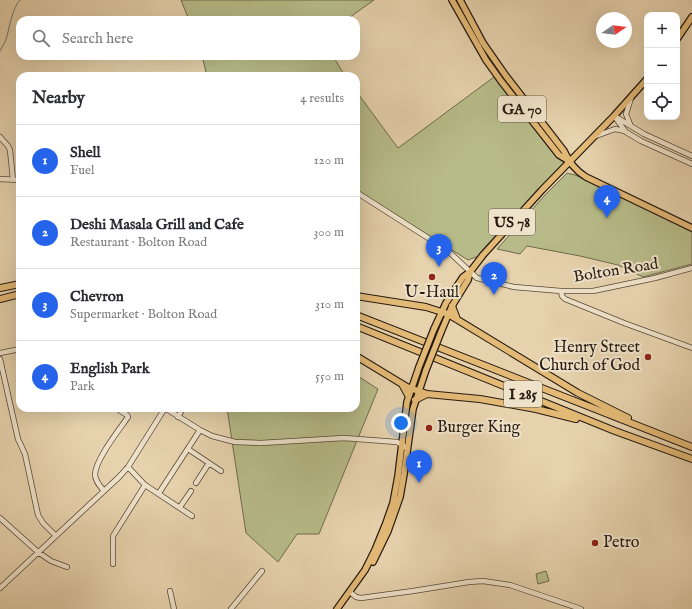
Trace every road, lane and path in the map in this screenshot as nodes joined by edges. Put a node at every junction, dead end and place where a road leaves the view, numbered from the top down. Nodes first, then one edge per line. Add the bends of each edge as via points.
1 (452, 0) edge
2 (460, 0) edge
3 (692, 17) edge
4 (680, 35) edge
5 (644, 83) edge
6 (631, 98) junction
7 (614, 116) junction
8 (632, 127) junction
9 (626, 132) junction
10 (0, 136) edge
11 (595, 136) junction
12 (692, 156) edge
13 (569, 161) junction
14 (692, 164) edge
15 (0, 179) edge
16 (12, 180) junction
17 (16, 180) edge
18 (360, 195) edge
19 (692, 228) edge
20 (692, 268) edge
21 (470, 272) junction
22 (16, 285) edge
23 (0, 288) edge
24 (561, 292) junction
25 (16, 295) edge
26 (360, 297) edge
27 (0, 299) edge
28 (452, 306) junction
29 (441, 312) junction
30 (448, 314) junction
31 (360, 317) edge
32 (457, 319) junction
33 (360, 328) edge
34 (692, 348) edge
35 (16, 350) edge
36 (0, 353) edge
37 (360, 358) edge
38 (0, 359) edge
39 (401, 383) junction
40 (411, 388) junction
41 (418, 391) junction
42 (427, 394) junction
43 (408, 395) junction
44 (415, 400) junction
45 (123, 412) edge
46 (162, 412) edge
47 (171, 412) edge
48 (181, 412) edge
49 (178, 417) junction
50 (200, 430) junction
51 (615, 431) junction
52 (656, 433) junction
53 (402, 444) junction
54 (692, 447) edge
55 (407, 448) junction
56 (188, 449) junction
57 (692, 459) edge
58 (209, 463) junction
59 (128, 467) junction
60 (221, 471) dead end
61 (196, 483) dead end
62 (146, 485) junction
63 (104, 491) junction
64 (191, 491) dead end
65 (159, 493) junction
66 (180, 507) junction
67 (192, 516) dead end
68 (0, 518) edge
69 (56, 536) junction
70 (38, 552) junction
71 (114, 564) dead end
72 (67, 567) dead end
73 (262, 571) dead end
74 (0, 588) edge
75 (170, 591) dead end
76 (351, 593) junction
77 (174, 609) edge
78 (232, 609) edge
79 (338, 609) edge
80 (581, 609) edge

1 - 13 main road, GA 70 via 500,81 559,155
2 - 13 main road, GA 70 via 491,55
3 - 4 main road
5 - 6 main road, US 78
6 - 7 main road, US 78
6 - 8 street via 626,114
7 - 8 street
7 - 9 street
7 - 11 main road, US 78
8 - 12 street
9 - 11 street via 615,129
9 - 14 street
10 - 16 street via 10,150
11 - 13 main road, US 78
13 - 19 main road via 576,171 586,177
13 - 21 main road, US 78
15 - 16 street
16 - 17 street
18 - 21 street, Bolton Road via 447,250
20 - 24 street, Bolton Road via 593,291
21 - 24 street, Bolton Road via 477,278 514,287
21 - 28 main road, US 78
21 - 29 main road, US 78 via 459,282
22 - 23 highway
24 - 34 street via 565,299
25 - 27 highway
26 - 29 highway via 426,307
28 - 30 main road, US 78
28 - 32 highway
29 - 30 highway
29 - 40 main road, US 78, bridge
30 - 32 highway
30 - 41 main road, US 78, bridge
31 - 52 highway, I 285
32 - 52 highway via 578,393
33 - 51 highway, I 285
35 - 36 street
37 - 39 highway
38 - 69 street via 38,515
39 - 40 highway
39 - 43 highway
40 - 41 highway
40 - 43 main road, US 78
41 - 42 highway
41 - 44 main road, US 78
42 - 44 highway
42 - 51 highway via 480,399 536,409
43 - 53 main road, US 78
44 - 55 main road, US 78
45 - 63 street via 128,417 109,444 95,474
46 - 59 street
47 - 49 street
48 - 49 street
49 - 50 street
50 - 53 street via 224,440 247,443 344,438
50 - 56 street
51 - 57 highway, I 285
52 - 54 highway, I 285
53 - 55 street
53 - 76 main road, US 78 via 393,503 370,560
55 - 76 main road, US 78 via 402,486 393,518 373,563
56 - 58 street
56 - 65 street
58 - 60 street
58 - 61 street
59 - 62 street
59 - 63 street
62 - 65 street
62 - 71 street via 113,536
63 - 69 street
64 - 66 street
65 - 66 street
66 - 67 street
68 - 70 street
69 - 70 street
70 - 72 street via 51,561
70 - 74 street
73 - 78 street
75 - 77 street
76 - 79 main road, US 78
76 - 80 street via 361,598 483,581 500,583

